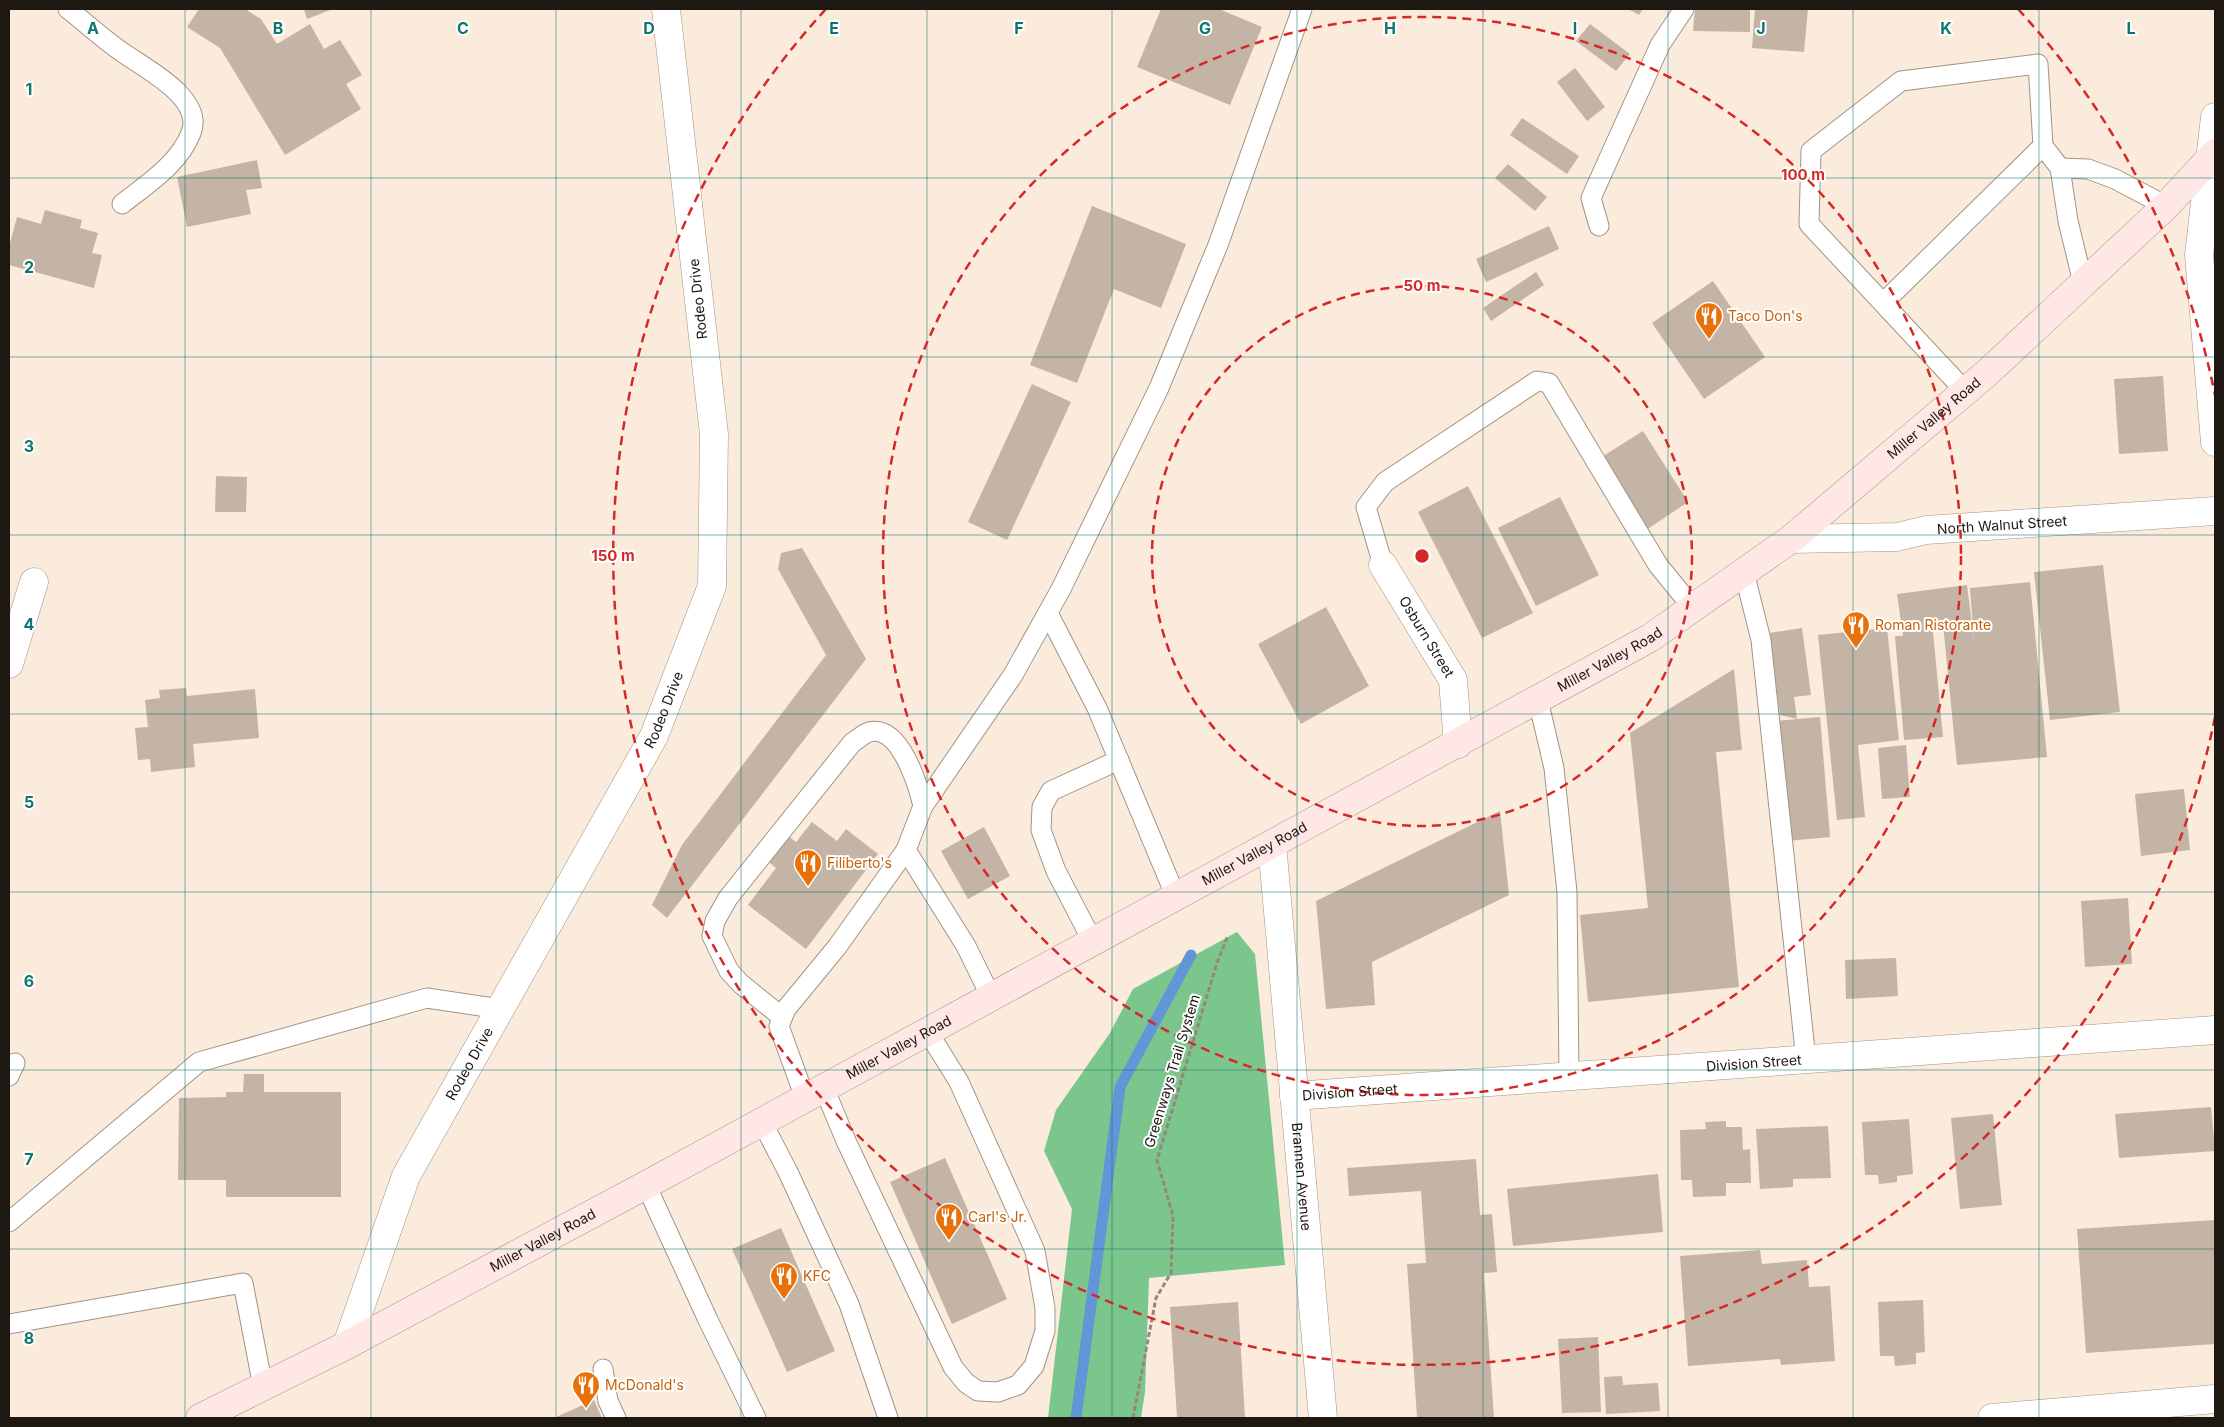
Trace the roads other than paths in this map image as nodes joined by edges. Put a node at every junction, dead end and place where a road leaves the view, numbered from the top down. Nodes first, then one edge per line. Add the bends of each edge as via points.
1 (68, 9) edge
2 (666, 9) edge
3 (1302, 9) edge
4 (1684, 9) edge
5 (2215, 117) edge
6 (2043, 146) junction
7 (2213, 155) edge
8 (2060, 168) junction
9 (122, 204) dead end
10 (2166, 206) junction
11 (1599, 226) dead end
12 (2208, 259) edge
13 (2084, 283) junction
14 (1884, 303) junction
15 (1965, 391) junction
16 (2215, 442) edge
17 (2215, 511) edge
18 (1791, 539) junction
19 (1383, 566) joint
20 (1744, 572) junction
21 (34, 582) dead end
22 (1693, 608) junction
23 (1048, 613) junction
24 (9, 664) edge
25 (1538, 700) junction
26 (1458, 744) junction
27 (1119, 760) junction
28 (923, 806) junction
29 (1272, 844) junction
30 (906, 850) junction
31 (1176, 896) junction
32 (1093, 942) junction
33 (990, 997) junction
34 (500, 1009) junction
35 (782, 1017) junction
36 (2215, 1030) edge
37 (928, 1032) junction
38 (1806, 1060) junction
39 (1569, 1077) junction
40 (815, 1093) junction
41 (1294, 1096) junction
42 (762, 1122) junction
43 (646, 1185) junction
44 (9, 1222) edge
45 (9, 1324) edge
46 (347, 1345) junction
47 (603, 1369) dead end
48 (263, 1387) junction
49 (2202, 1406) edge
50 (2022, 1417) edge
51 (200, 1418) edge
52 (616, 1418) edge
53 (756, 1418) edge
54 (888, 1418) edge
55 (1323, 1418) edge
56 (1992, 1418) edge

1 - 9 lane via 122,52 157,74 185,99 192,114 192,132 184,147 166,169
2 - 34 street, Rodeo Drive via 714,434 712,586 654,736
3 - 23 lane via 1218,245 1160,388
4 - 11 lane via 1660,45 1592,198
5 - 7 street
6 - 8 lane
6 - 14 lane
6 - 14 lane via 2038,64 1901,81 1811,151 1809,224
7 - 10 main road, Miller Valley Road
7 - 12 street
8 - 10 lane via 2088,169 2115,179
8 - 13 lane via 2068,221
10 - 13 main road, Miller Valley Road
12 - 16 street
13 - 15 main road, Miller Valley Road
14 - 15 lane
15 - 18 main road, Miller Valley Road
17 - 18 street, North Walnut Street via 1926,530 1897,537
18 - 20 main road, Miller Valley Road
19 - 22 lane via 1366,507 1385,482 1536,381 1549,384 1658,565
19 - 26 street, Osburn Street via 1453,680
20 - 22 main road, Miller Valley Road
20 - 38 lane via 1761,640
21 - 24 street
22 - 25 main road, Miller Valley Road via 1650,638
23 - 27 lane via 1097,708
23 - 28 lane via 1013,675
25 - 26 main road, Miller Valley Road
25 - 39 lane via 1554,768 1567,892
26 - 29 main road, Miller Valley Road
27 - 31 lane
27 - 32 lane via 1051,791 1042,808 1041,830 1056,871
28 - 30 lane
28 - 35 lane via 913,770 902,752 885,734 870,732 852,743 728,898 715,920 712,936 729,972
29 - 31 main road, Miller Valley Road
29 - 41 street, Brannen Avenue
30 - 33 lane via 966,946
30 - 35 lane
31 - 32 main road, Miller Valley Road
32 - 33 main road, Miller Valley Road
33 - 37 main road, Miller Valley Road
34 - 44 lane via 427,998 199,1062
34 - 46 street, Rodeo Drive via 406,1176
35 - 40 lane via 779,1026
36 - 38 street, Division Street
37 - 40 main road, Miller Valley Road
37 - 40 lane via 959,1082 1035,1251 1045,1308 1045,1331 1034,1366 1018,1385 998,1392 978,1391 966,1384 953,1367 846,1141
38 - 39 street, Division Street
39 - 41 street, Division Street
40 - 42 main road, Miller Valley Road
41 - 55 street, Brannen Avenue
42 - 43 main road, Miller Valley Road
42 - 54 lane via 849,1304
43 - 46 main road, Miller Valley Road
43 - 53 lane
45 - 48 lane via 243,1283
46 - 48 main road, Miller Valley Road
47 - 52 lane via 608,1401
48 - 51 main road, Miller Valley Road
49 - 50 street
50 - 56 street

